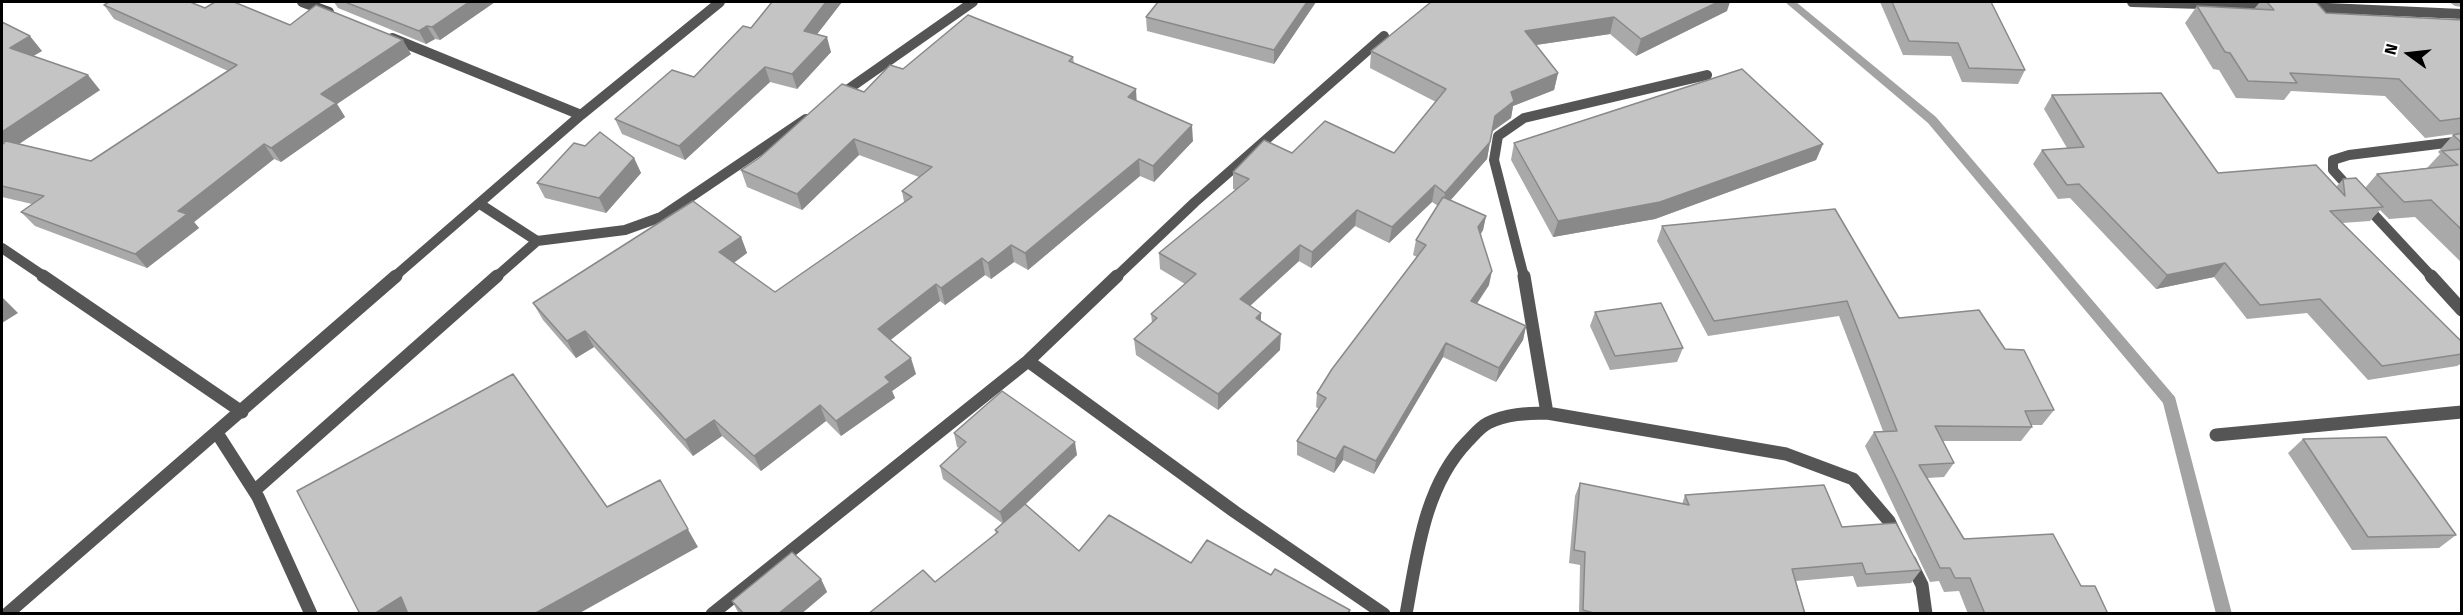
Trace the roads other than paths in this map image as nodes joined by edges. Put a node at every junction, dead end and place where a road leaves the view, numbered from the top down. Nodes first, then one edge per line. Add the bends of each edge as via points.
1 (302, 2) edge
2 (720, 2) edge
3 (973, 2) edge
4 (2133, 2) edge
5 (2283, 6) edge
6 (2295, 7) edge
7 (2462, 14) edge
8 (334, 15) edge
9 (377, 32) edge
10 (1384, 36) dead end
11 (1707, 75) dead end
12 (581, 115) junction
13 (2462, 141) edge
14 (480, 204) junction
15 (537, 242) junction
16 (2, 248) edge
17 (2462, 310) edge
18 (1028, 361) junction
19 (242, 412) junction
20 (2462, 412) edge
21 (1547, 413) junction
22 (217, 434) junction
23 (2217, 435) dead end
24 (254, 491) junction
25 (7, 614) edge
26 (311, 614) edge
27 (712, 614) edge
28 (1384, 614) edge
29 (1406, 614) edge
30 (1926, 614) edge

1 - 8 street
2 - 12 street
3 - 15 street via 661,217 625,230
4 - 5 street
6 - 7 street
9 - 12 street
10 - 18 street via 1195,202
11 - 21 street via 1524,118 1498,136 1494,160 1523,272
12 - 14 street
13 - 17 street via 2333,160 2333,170
14 - 15 street
14 - 19 street
15 - 24 street
16 - 19 street
18 - 27 street
18 - 28 street via 1235,512
19 - 22 street
20 - 23 street
21 - 29 street via 1522,414 1486,424 1460,447 1441,477 1422,534
21 - 30 street via 1786,454 1853,479 1889,521 1922,585
22 - 24 street via 235,455
22 - 25 street
24 - 26 street

